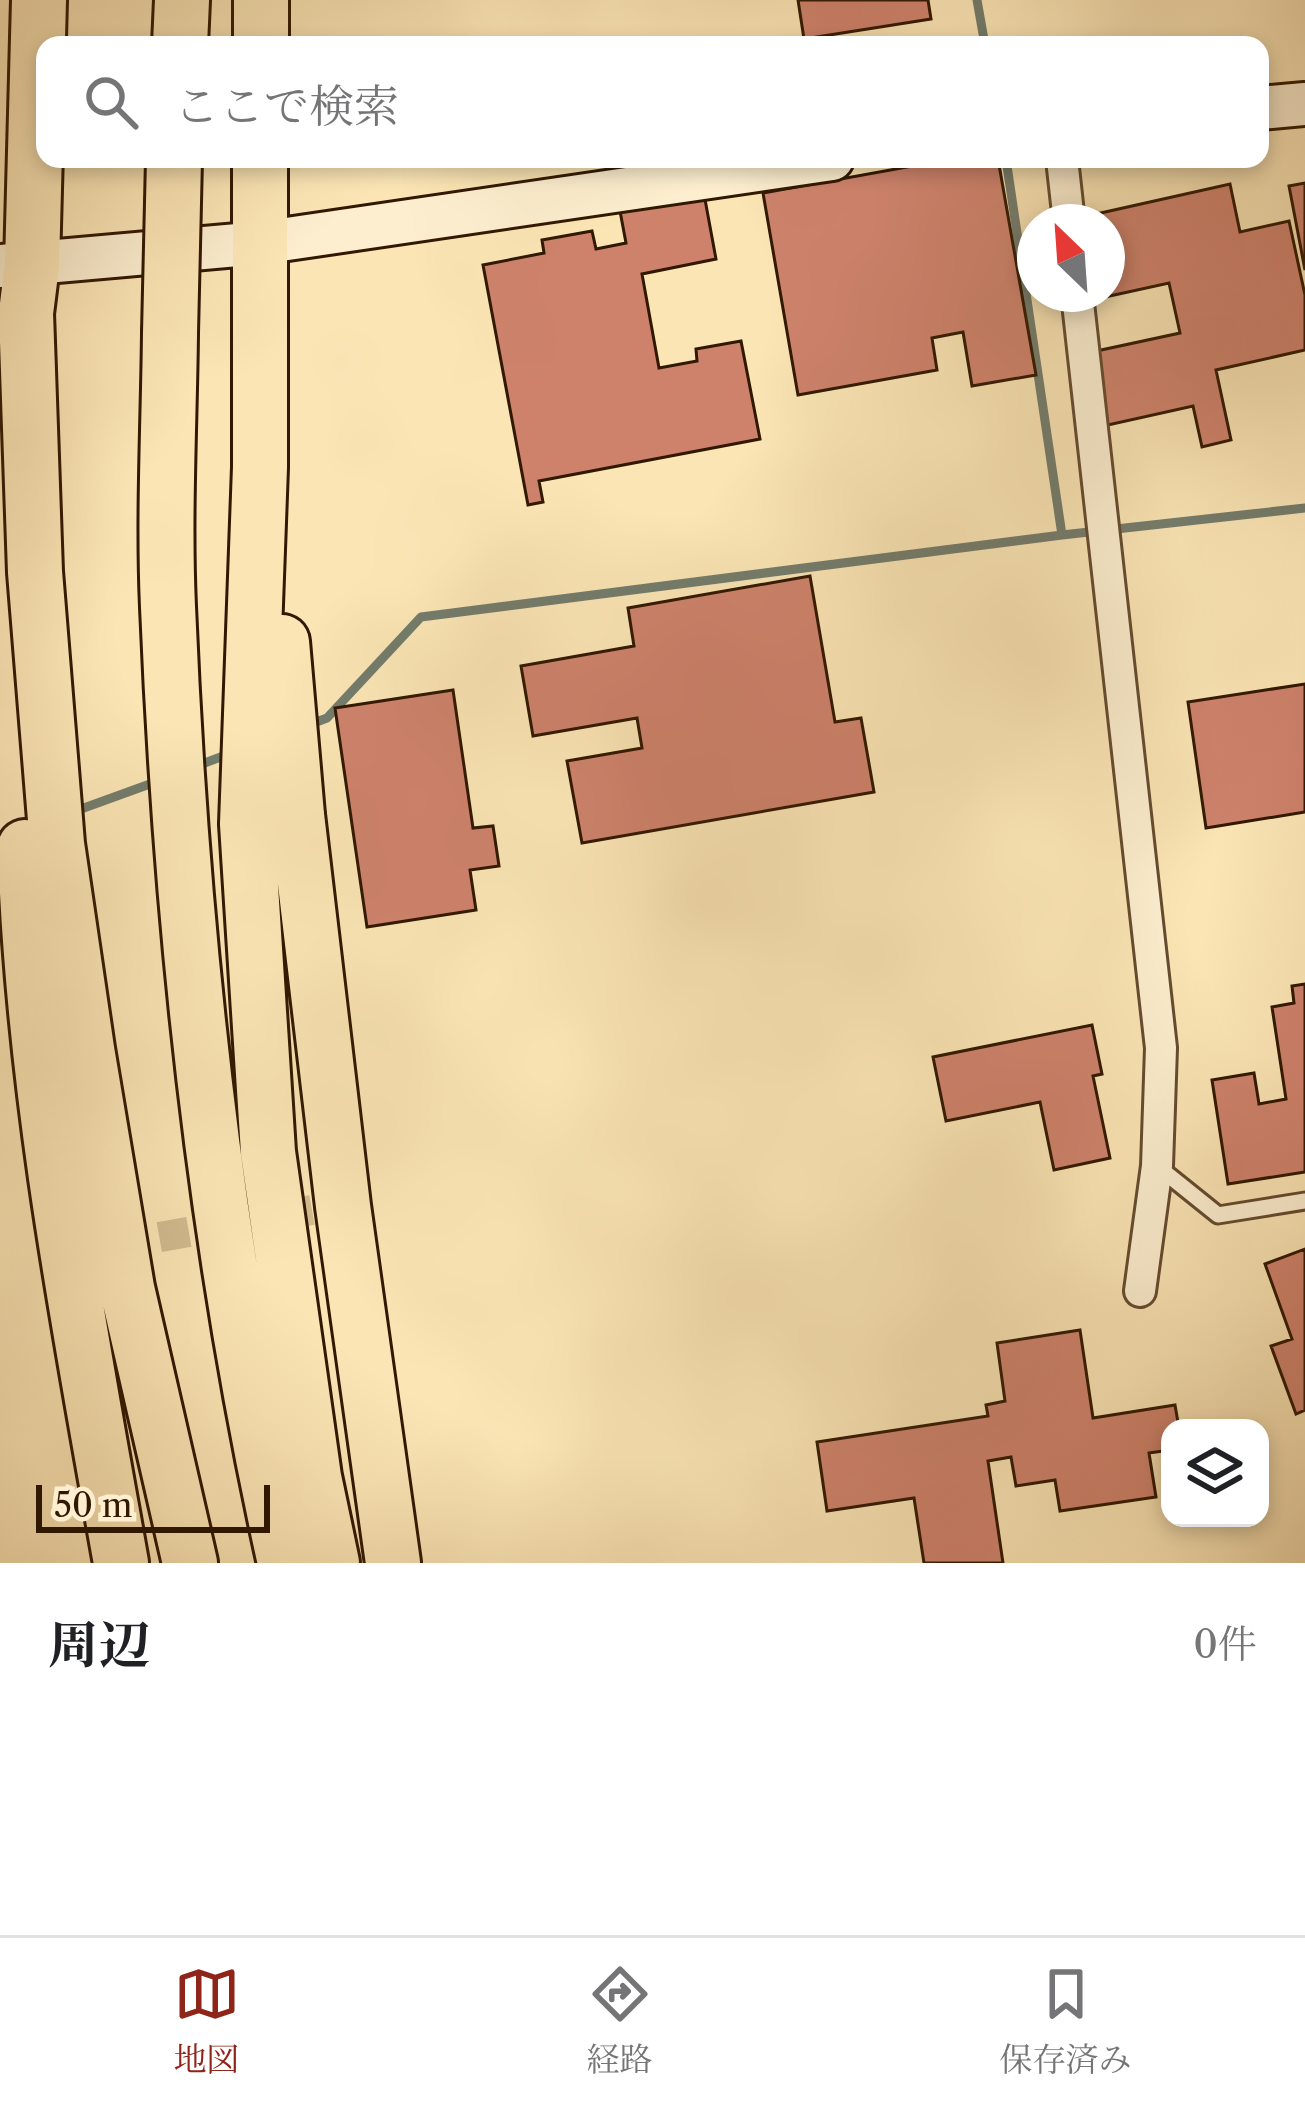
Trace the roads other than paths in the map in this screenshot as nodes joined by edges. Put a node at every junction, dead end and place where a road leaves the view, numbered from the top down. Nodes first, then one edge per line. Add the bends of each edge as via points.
1 (39, 0) edge
2 (182, 0) edge
3 (261, 0) edge
4 (180, 36) edge
5 (261, 36) edge
6 (1305, 104) edge
7 (1269, 107) edge
8 (174, 168) edge
9 (260, 168) edge
10 (771, 168) edge
11 (1063, 168) edge
12 (1067, 204) edge
13 (260, 243) junction
14 (16, 265) edge
15 (1079, 312) edge
16 (270, 739) junction
17 (40, 829) junction
18 (1157, 1166) junction
19 (1305, 1201) edge
20 (1140, 1291) dead end
21 (121, 1563) edge
22 (190, 1563) edge
23 (285, 1563) edge
24 (332, 1563) edge
25 (393, 1563) edge

1 - 14 highway
2 - 4 highway
3 - 5 highway
6 - 7 street
8 - 23 highway, bridge via 168,603 178,775 239,1333
9 - 13 highway
10 - 13 street
11 - 12 street
13 - 14 street
13 - 16 highway
14 - 17 highway via 26,313 35,572 7,603
15 - 18 street via 1161,1048
16 - 24 highway via 247,824 268,1152
16 - 25 highway via 297,815 327,1208
17 - 21 highway via 40,1048 90,1249
17 - 22 highway
18 - 19 lane via 1218,1215
18 - 20 street

